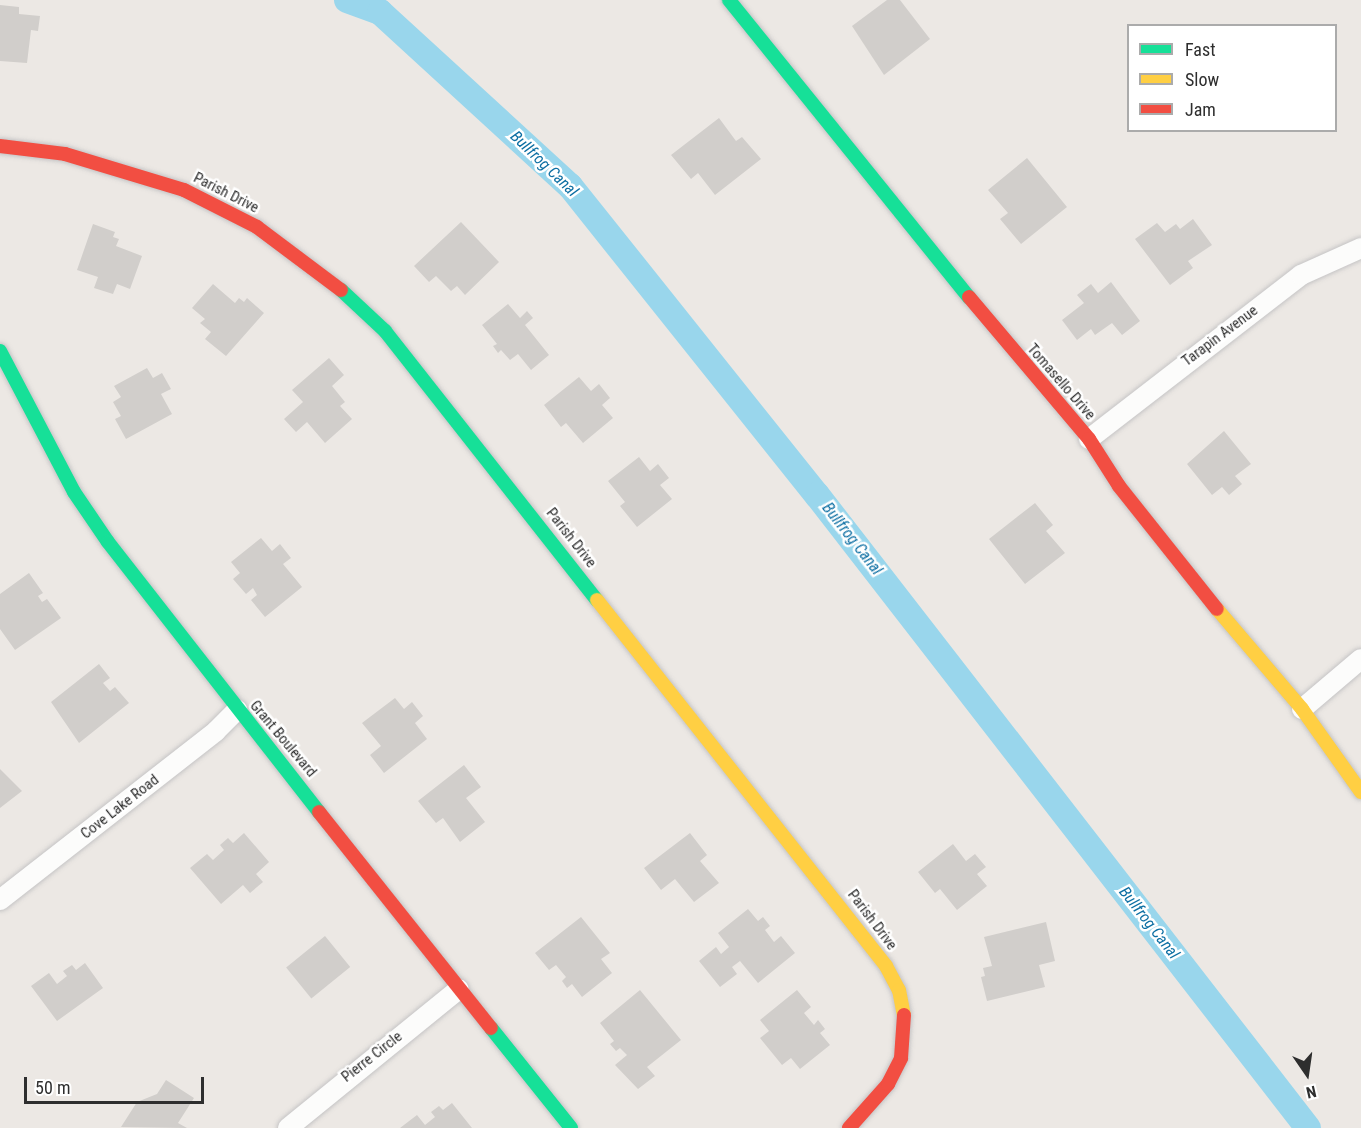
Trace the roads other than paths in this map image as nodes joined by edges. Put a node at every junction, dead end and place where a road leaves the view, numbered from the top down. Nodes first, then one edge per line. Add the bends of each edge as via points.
1 (729, 0) edge
2 (0, 146) edge
3 (1361, 248) edge
4 (0, 351) edge
5 (1089, 439) junction
6 (1361, 659) edge
7 (1302, 709) junction
8 (237, 710) junction
9 (1361, 792) edge
10 (0, 900) edge
11 (459, 989) junction
12 (288, 1128) edge
13 (571, 1128) edge
14 (849, 1128) edge

1 - 5 street, Tomasello Drive via 1033,376
2 - 14 street, Parish Drive via 65,154 184,190 257,227 327,277 386,331 886,966 899,990 905,1017 901,1058 888,1084
3 - 5 street, Tarapin Avenue via 1301,275
4 - 8 street, Grant Boulevard via 74,492
5 - 7 street, Tomasello Drive via 1162,540
6 - 7 street
7 - 9 street, Tomasello Drive
8 - 10 street, Cove Lake Road via 216,731
8 - 11 street, Grant Boulevard
11 - 12 street, Pierre Circle
11 - 13 street, Grant Boulevard

